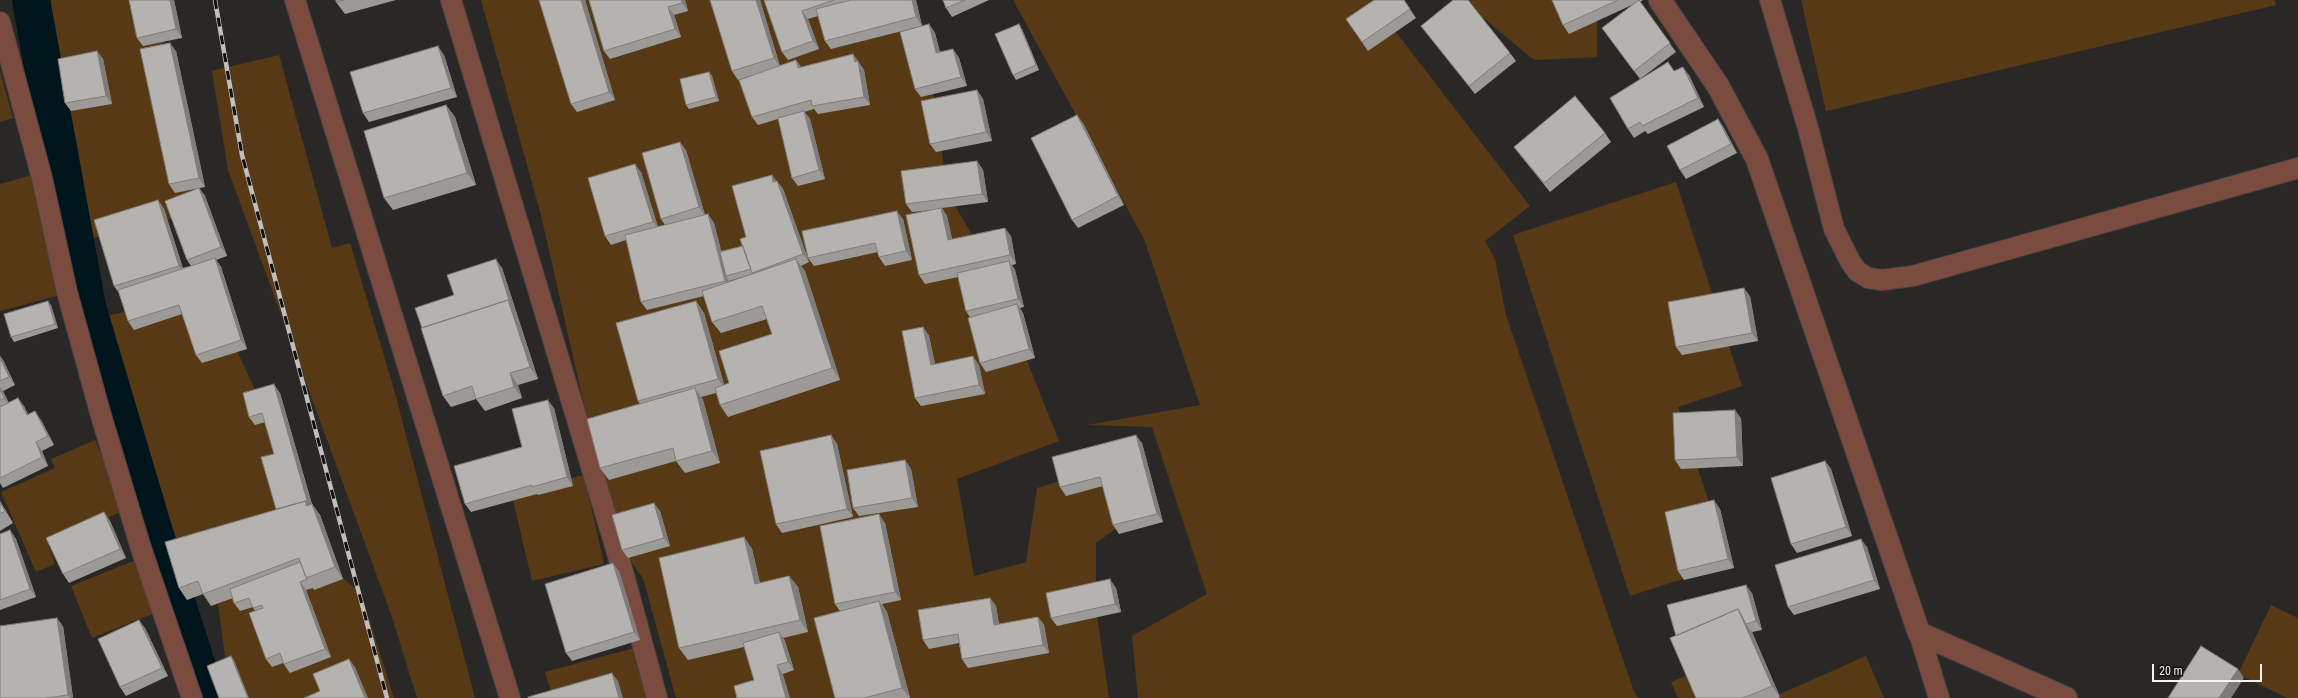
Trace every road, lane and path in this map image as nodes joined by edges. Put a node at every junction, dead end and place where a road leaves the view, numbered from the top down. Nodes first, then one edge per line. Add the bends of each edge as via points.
1 (295, 0) edge
2 (451, 0) edge
3 (1660, 0) edge
4 (1770, 0) edge
5 (0, 22) edge
6 (2298, 168) edge
7 (1919, 633) junction
8 (192, 698) edge
9 (510, 698) edge
10 (657, 698) edge
11 (1939, 698) edge
12 (2066, 698) edge

1 - 9 lane
2 - 10 lane via 625,579
3 - 7 street via 1718,86 1757,159
4 - 6 lane via 1808,128 1834,229 1850,262 1857,271 1868,278 1882,280 1914,276
5 - 8 lane via 42,178 67,292 100,412 144,560
7 - 11 lane
7 - 12 street

